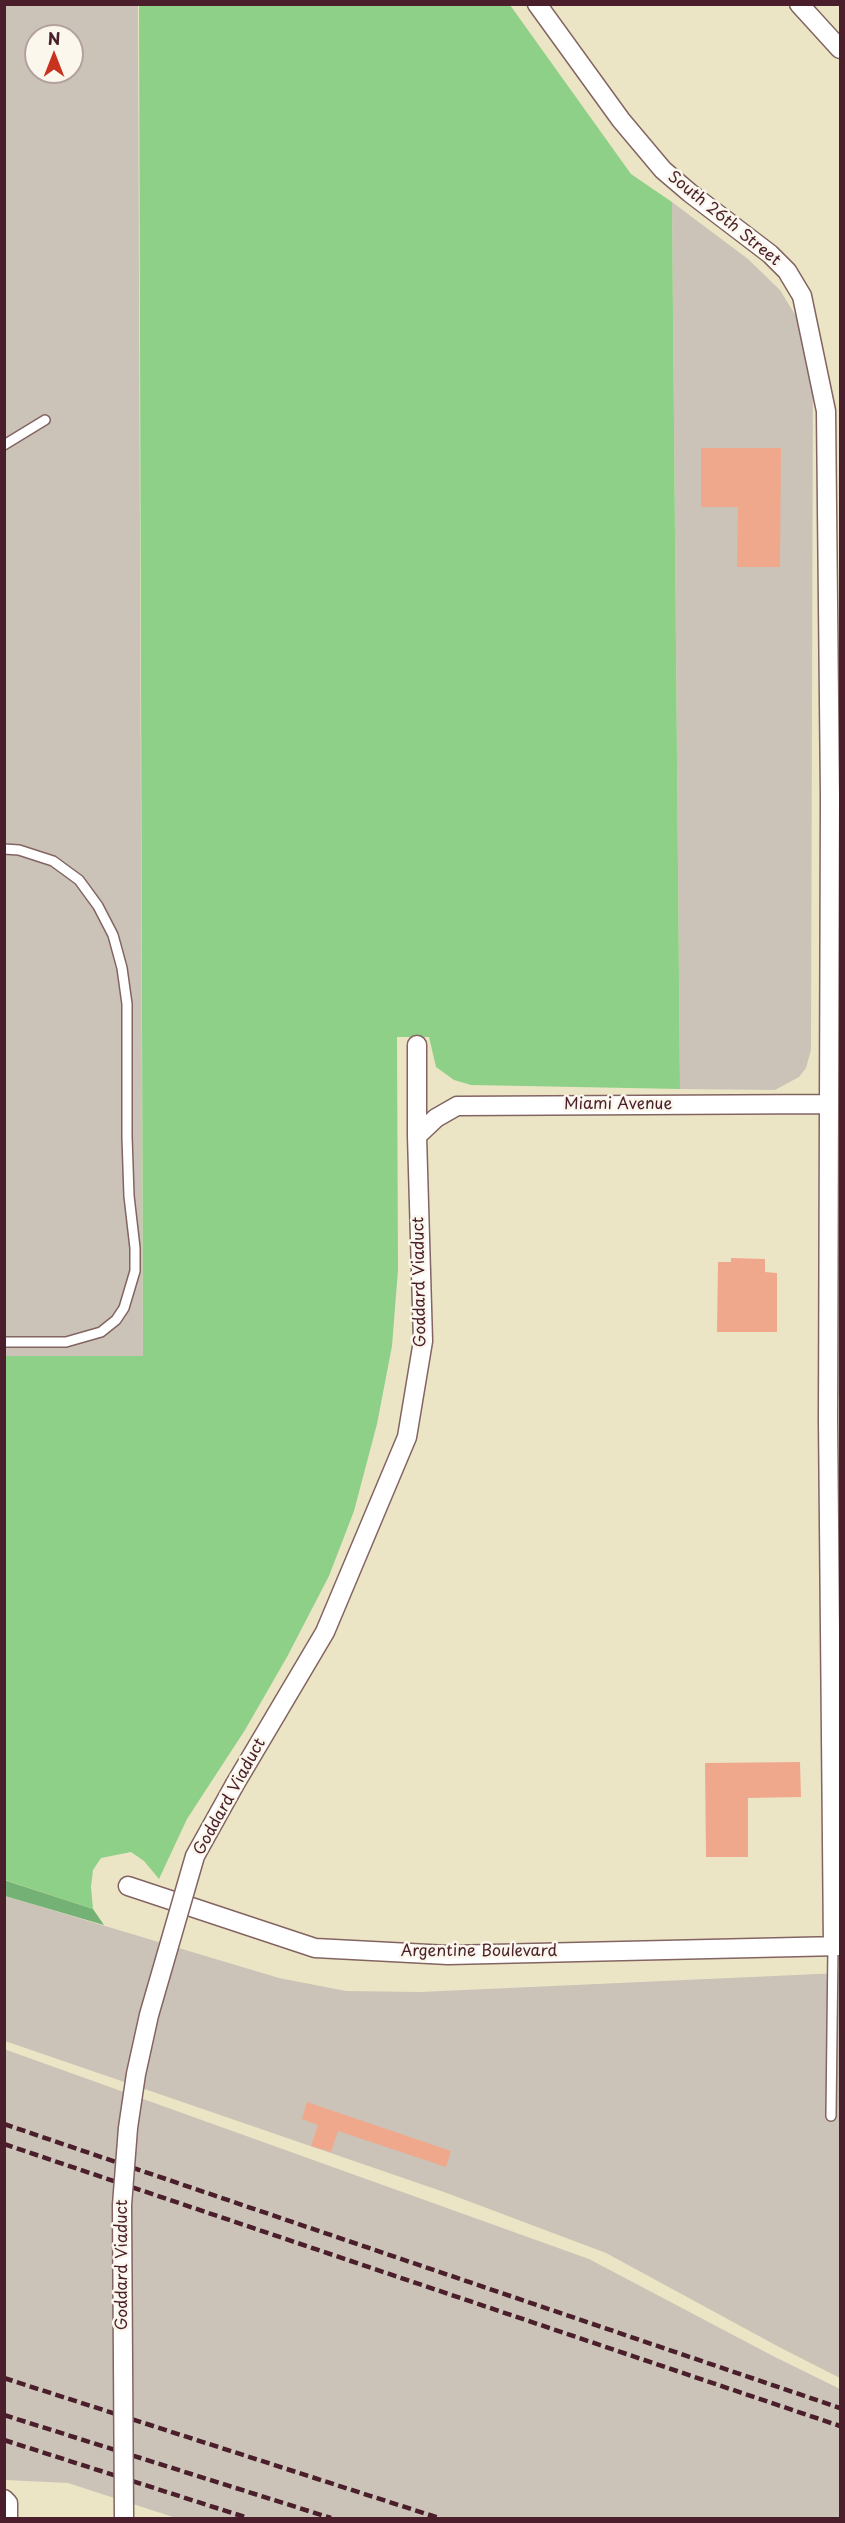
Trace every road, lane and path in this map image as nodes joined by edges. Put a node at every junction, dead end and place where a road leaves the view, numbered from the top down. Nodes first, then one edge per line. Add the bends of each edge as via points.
1 (537, 4) edge
2 (799, 4) edge
3 (840, 49) edge
4 (45, 420) dead end
5 (4, 445) edge
6 (4, 849) edge
7 (417, 1045) dead end
8 (835, 1073) edge
9 (829, 1104) junction
10 (417, 1136) junction
11 (834, 1162) edge
12 (4, 1342) edge
13 (834, 1419) edge
14 (128, 1886) dead end
15 (836, 1946) edge
16 (831, 2116) dead end
17 (4, 2499) edge
18 (8, 2518) edge
19 (124, 2518) edge

1 - 8 street, South 26th Street via 621,120 663,170 770,254 787,271 802,296 826,411
2 - 3 street
4 - 5 lane
6 - 12 lane via 53,861 79,879 113,935 127,1004 127,1137 135,1271 124,1308 101,1332 66,1342
7 - 10 street, Goddard Viaduct
8 - 9 street, South 26th Street
9 - 10 street, Miami Avenue via 457,1106
9 - 11 street, South 26th Street
10 - 19 street, Goddard Viaduct, bridge via 423,1341 407,1437 325,1632 195,1856 149,2015 133,2096 122,2205
11 - 13 street, South 26th Street
13 - 15 street, South 26th Street
14 - 15 street, Argentine Boulevard via 315,1948 448,1955
15 - 16 lane
17 - 18 street via 8,2503

